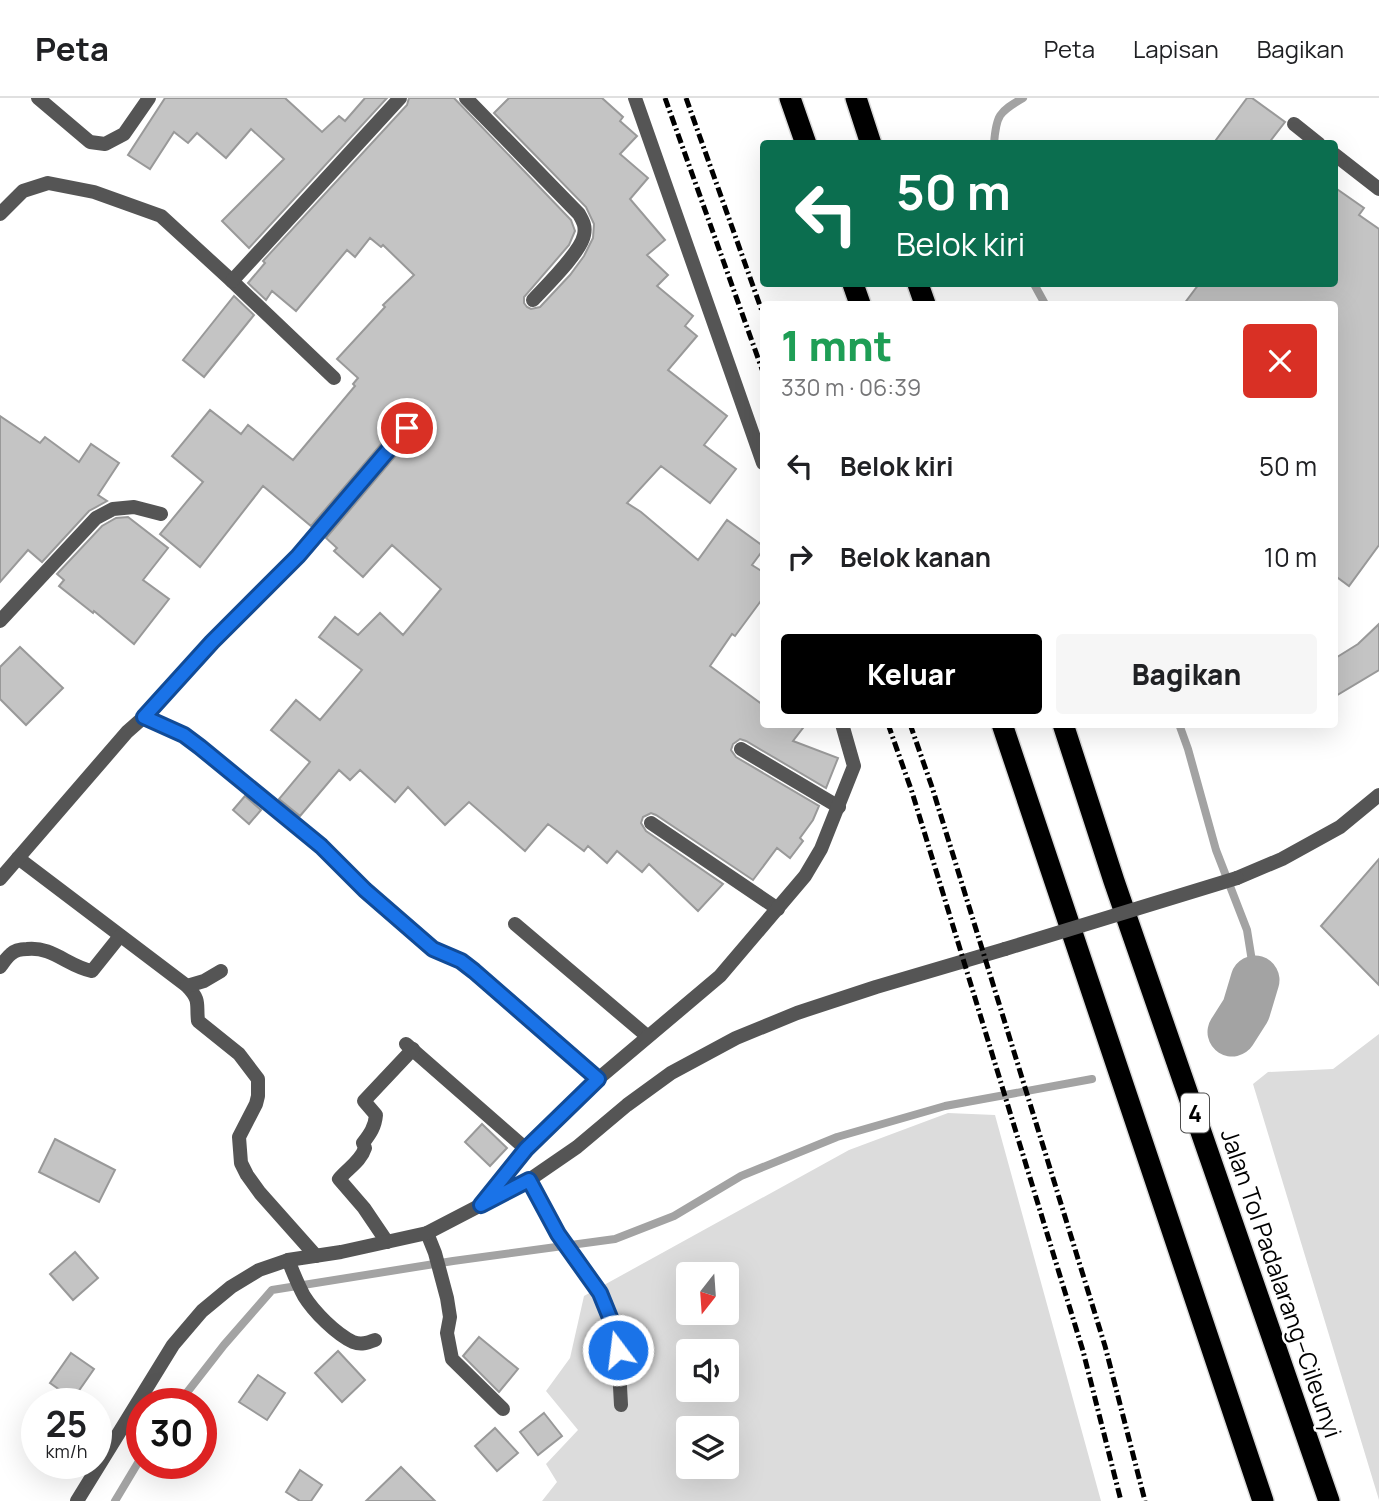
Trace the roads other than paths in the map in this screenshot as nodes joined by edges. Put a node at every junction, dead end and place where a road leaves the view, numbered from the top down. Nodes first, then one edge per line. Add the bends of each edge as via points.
1 (38, 98) edge
2 (149, 98) edge
3 (400, 98) edge
4 (466, 98) edge
5 (635, 98) edge
6 (790, 98) edge
7 (856, 98) edge
8 (1294, 124) dead end
9 (805, 140) edge
10 (871, 140) edge
11 (1314, 140) edge
12 (1338, 157) edge
13 (1379, 190) edge
14 (0, 214) edge
15 (232, 281) junction
16 (533, 300) dead end
17 (334, 378) dead end
18 (407, 428) dead end
19 (760, 454) edge
20 (161, 514) dead end
21 (0, 621) edge
22 (144, 717) junction
23 (843, 728) edge
24 (1003, 728) edge
25 (1064, 728) edge
26 (741, 749) dead end
27 (1379, 795) edge
28 (839, 807) junction
29 (651, 823) dead end
30 (18, 858) junction
31 (0, 879) edge
32 (778, 909) junction
33 (514, 924) dead end
34 (120, 936) junction
35 (0, 967) edge
36 (221, 971) dead end
37 (187, 986) junction
38 (648, 1036) junction
39 (598, 1079) junction
40 (526, 1149) junction
41 (529, 1180) junction
42 (481, 1205) junction
43 (427, 1233) junction
44 (387, 1242) junction
45 (316, 1256) junction
46 (288, 1260) junction
47 (375, 1340) dead end
48 (621, 1405) dead end
49 (503, 1409) dead end
50 (81, 1500) edge
51 (1263, 1501) edge
52 (1329, 1501) edge

1 - 2 street via 90,142 105,144 124,134
3 - 15 street
4 - 16 street via 584,224 579,248
5 - 19 street
6 - 9 highway
7 - 10 highway
8 - 11 street
12 - 13 street
14 - 15 street via 23,191 48,183 94,192 161,216
15 - 17 street
18 - 22 street via 298,556
20 - 21 street via 134,507 113,509 96,519
22 - 30 street
22 - 39 street via 184,735 218,761 321,846 422,940 474,971
23 - 28 street via 854,766
24 - 51 highway
25 - 52 highway, Jalan Tol Padalarang–Cileunyi / 4
26 - 28 street
27 - 41 street, bridge via 1339,827 1237,878 876,986 736,1038 671,1073
28 - 32 street via 805,876
29 - 32 street
30 - 31 street
30 - 34 street
32 - 38 street via 720,976
33 - 38 street
34 - 35 street via 92,971 32,948 12,952
34 - 37 street
36 - 37 street
37 - 45 street via 197,996 198,1021 239,1054 258,1079 256,1104 239,1137 241,1163 260,1193
38 - 39 street
39 - 40 street
40 - 42 street
40 - 44 street via 409,1046 364,1101 376,1122 363,1143 365,1152 339,1179
41 - 42 street
41 - 48 street via 558,1234 600,1293 618,1350
42 - 43 street
43 - 44 street
43 - 49 street via 443,1280 452,1359
44 - 45 street
45 - 46 street
46 - 47 street via 305,1297 334,1328 354,1342
46 - 50 street via 259,1270 202,1311 173,1345

